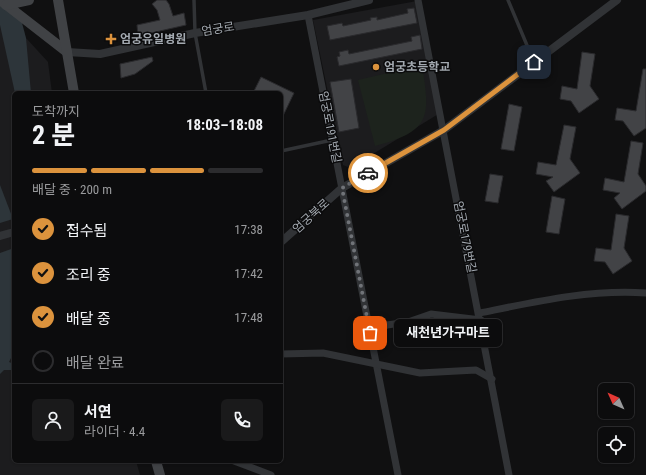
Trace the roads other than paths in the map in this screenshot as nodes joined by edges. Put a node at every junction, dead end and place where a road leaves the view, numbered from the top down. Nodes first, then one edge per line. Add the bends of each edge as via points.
1 (29, 0) edge
2 (58, 0) edge
3 (194, 0) edge
4 (369, 0) edge
5 (418, 0) edge
6 (508, 0) edge
7 (617, 0) edge
8 (3, 3) edge
9 (308, 15) junction
10 (195, 33) junction
11 (67, 52) junction
12 (534, 62) junction
13 (74, 91) edge
14 (206, 91) edge
15 (444, 130) junction
16 (332, 140) junction
17 (283, 151) edge
18 (342, 188) junction
19 (12, 233) edge
20 (0, 236) edge
21 (283, 240) edge
22 (646, 294) edge
23 (480, 317) junction
24 (370, 333) junction
25 (283, 354) edge
26 (376, 363) junction
27 (492, 379) junction
28 (157, 463) edge
29 (239, 463) edge
30 (160, 475) edge
31 (271, 475) edge
32 (398, 475) edge
33 (509, 475) edge

1 - 8 main road
2 - 11 main road
3 - 10 lane
4 - 9 street, 엄궁로
5 - 15 street, 엄궁로179번길
6 - 12 lane
7 - 12 street, 엄궁북로
8 - 11 main road
9 - 10 street, 엄궁로
9 - 16 street, 엄궁로191번길
10 - 11 street, 엄궁로 via 100,54
10 - 14 lane
11 - 13 main road
12 - 15 street, 엄궁북로
15 - 18 street, 엄궁북로
15 - 23 street, 엄궁로179번길
16 - 17 lane
16 - 18 street, 엄궁로191번길
18 - 21 street, 엄궁북로
18 - 24 street, 엄궁로191번길
19 - 20 street
22 - 23 street via 599,294 551,299
23 - 24 street via 431,314 408,322 387,325
23 - 27 street, 엄궁로179번길
24 - 26 street, 엄궁로191번길
25 - 26 street via 323,353
26 - 27 street via 420,373 476,370
26 - 32 street, 엄궁로191번길
27 - 33 street, 엄궁로179번길
28 - 30 main road
29 - 31 street

